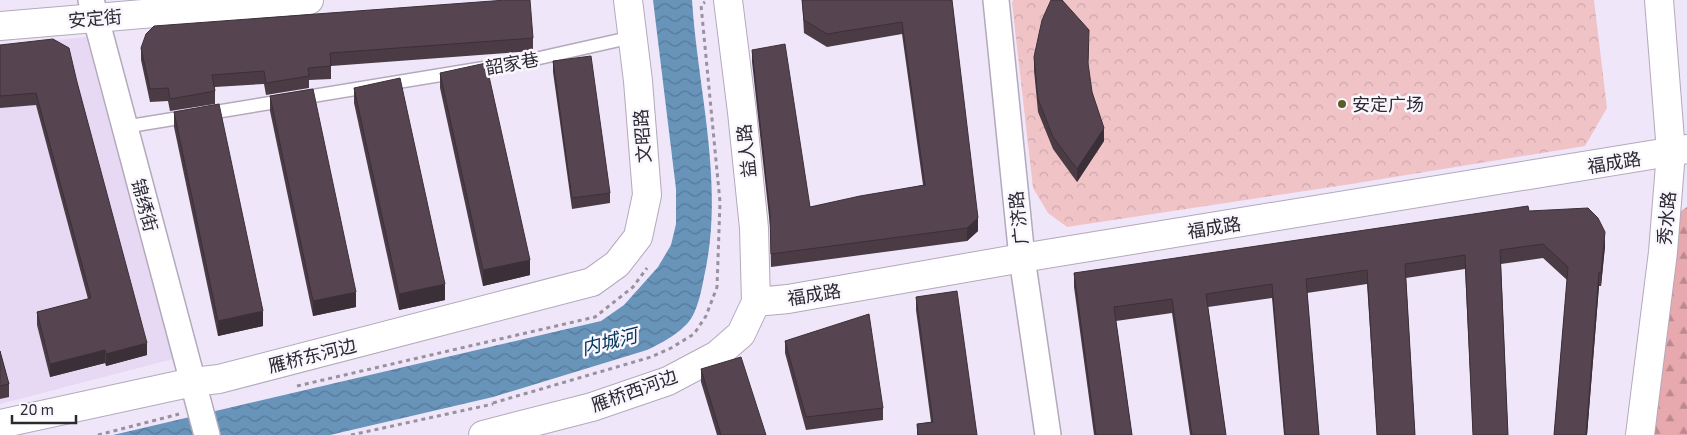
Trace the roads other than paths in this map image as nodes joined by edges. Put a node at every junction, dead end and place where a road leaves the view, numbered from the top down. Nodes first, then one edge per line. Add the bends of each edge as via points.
1 (309, 0) edge
2 (628, 0) edge
3 (728, 0) edge
4 (996, 0) edge
5 (1659, 0) edge
6 (93, 9) edge
7 (0, 26) edge
8 (632, 37) junction
9 (124, 127) junction
10 (1679, 151) edge
11 (1022, 258) junction
12 (617, 264) joint
13 (756, 302) junction
14 (193, 382) junction
15 (0, 424) edge
16 (503, 432) edge
17 (207, 435) edge
18 (1048, 435) edge
19 (1640, 435) edge

1 - 6 street, 安定街
2 - 8 street, 文昭路
3 - 13 street, 益人路 via 754,228
4 - 11 street, 广济路
5 - 10 street, 秀水路
6 - 7 street, 安定街
6 - 9 street, 锦绣街
8 - 9 lane, 韶家巷 via 526,61
8 - 12 street, 文昭路 via 647,195 638,237
9 - 14 street, 锦绣街
10 - 11 street, 福成路
10 - 19 street, 秀水路
11 - 13 street, 福成路
11 - 18 street, 广济路
12 - 14 street, 雁桥东河边 via 592,282 229,376
13 - 16 street, 雁桥西河边 via 741,334 717,355 668,381
14 - 15 street, 雁桥东河边
14 - 17 street, 锦绣街

